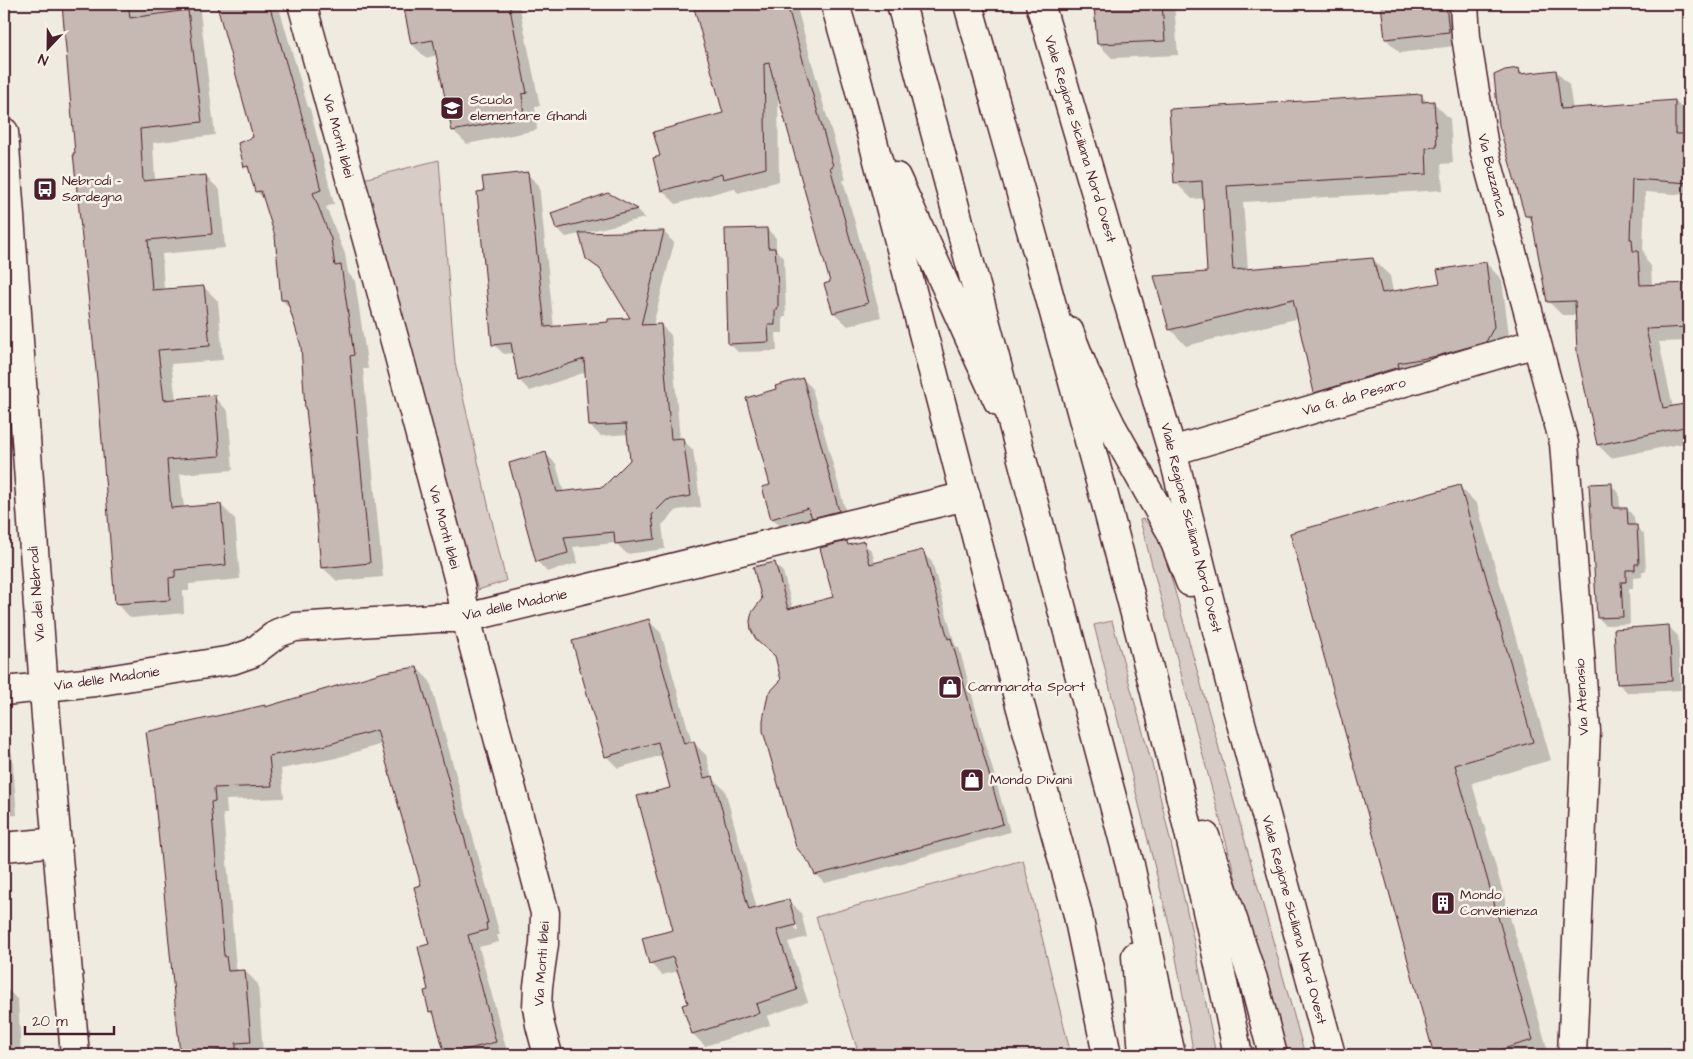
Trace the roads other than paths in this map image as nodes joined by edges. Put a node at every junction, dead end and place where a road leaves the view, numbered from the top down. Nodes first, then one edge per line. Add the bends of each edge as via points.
1 (302, 4) edge
2 (835, 4) edge
3 (901, 4) edge
4 (968, 4) edge
5 (1040, 4) edge
6 (1464, 4) edge
7 (858, 80) junction
8 (4, 132) edge
9 (1037, 252) junction
10 (9, 273) edge
11 (1536, 343) junction
12 (1016, 442) junction
13 (1172, 451) junction
14 (966, 496) junction
15 (466, 618) junction
16 (1154, 686) junction
17 (1231, 686) junction
18 (44, 688) junction
19 (4, 691) edge
20 (57, 842) junction
21 (4, 847) edge
22 (1130, 865) junction
23 (75, 1055) edge
24 (548, 1055) edge
25 (1107, 1055) edge
26 (1143, 1055) edge
27 (1172, 1055) edge
28 (1238, 1055) edge
29 (1273, 1055) edge
30 (1331, 1055) edge
31 (1572, 1055) edge

1 - 15 street, Via Monti Iblei via 399,355
2 - 7 street
3 - 12 street
4 - 9 street
5 - 13 street, Viale Regione Siciliana Nord Ovest
6 - 11 street, Via Buzzanca via 1466,37 1485,153
7 - 12 street via 886,156
7 - 14 street
8 - 10 street, Via dei Nebrodi
9 - 16 street
9 - 17 street via 1111,425 1171,532
10 - 18 street, Via dei Nebrodi
11 - 13 street, Via G. da Pesaro
11 - 31 street, Via Atenasio via 1564,443 1586,731
12 - 22 street
13 - 17 street, Viale Regione Siciliana Nord Ovest
14 - 15 street, Via delle Madonie
14 - 25 street via 1077,911
15 - 18 street, Via delle Madonie via 295,627 278,633 252,653 232,660
15 - 24 street, Via Monti Iblei via 545,913 537,1007
16 - 28 street
16 - 29 street via 1253,979
17 - 30 street, Viale Regione Siciliana Nord Ovest
18 - 19 street, Via delle Madonie
18 - 20 street, Via dei Nebrodi
20 - 21 street
20 - 23 street, Via dei Nebrodi
22 - 26 street
22 - 27 street

